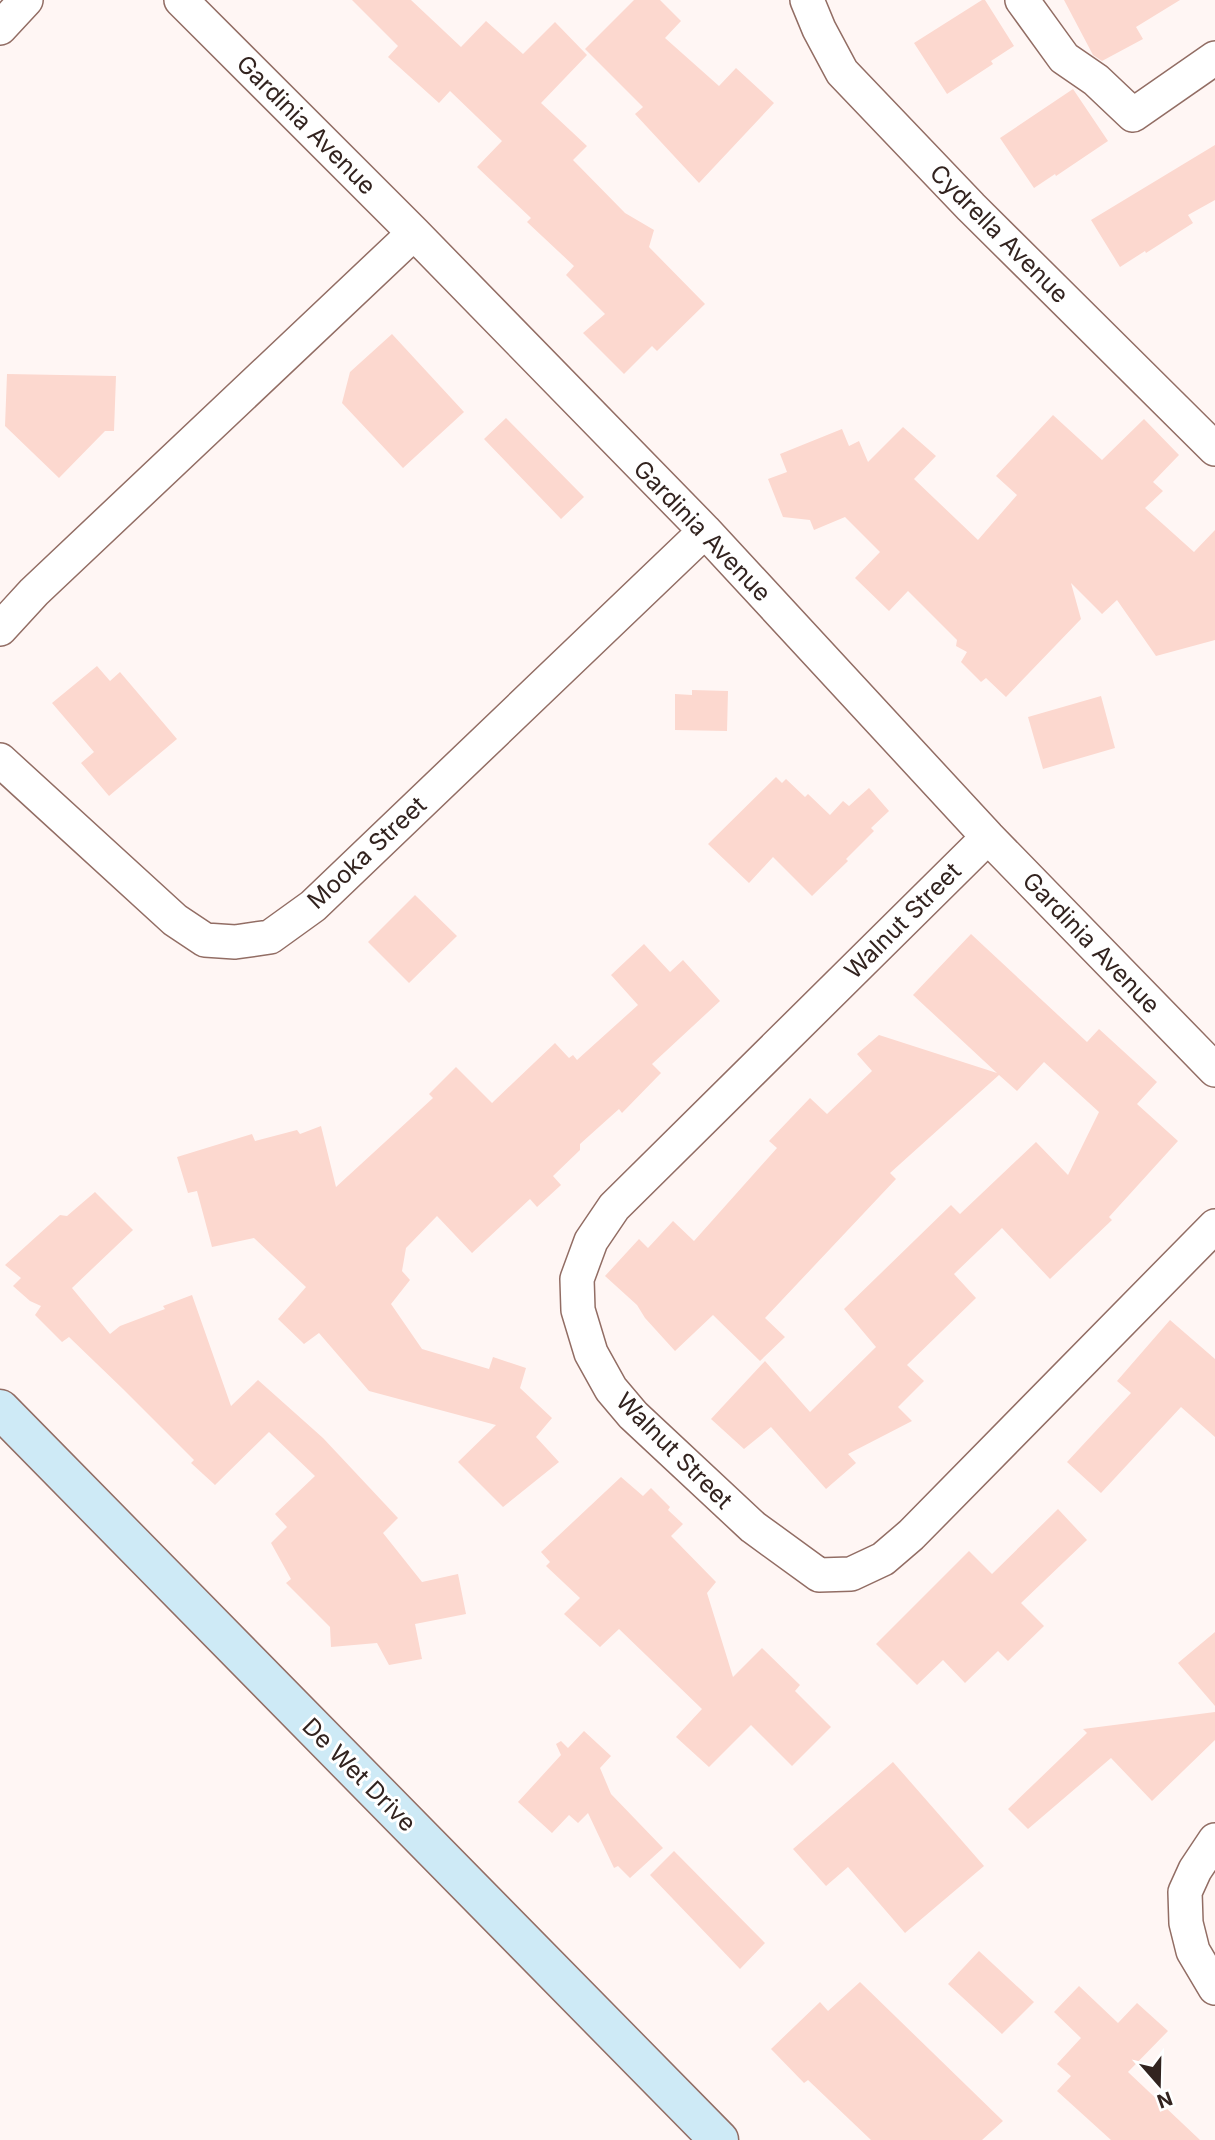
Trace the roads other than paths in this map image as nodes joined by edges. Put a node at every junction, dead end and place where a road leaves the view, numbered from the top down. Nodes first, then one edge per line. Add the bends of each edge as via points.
1 (26, 0) edge
2 (181, 0) edge
3 (807, 0) edge
4 (1022, 0) edge
5 (0, 28) edge
6 (1215, 58) edge
7 (414, 233) junction
8 (1215, 449) edge
9 (705, 531) junction
10 (0, 629) edge
11 (0, 760) edge
12 (988, 837) junction
13 (1215, 1070) edge
14 (1215, 1226) edge
15 (0, 1409) edge
16 (1215, 1840) edge
17 (1215, 1988) edge
18 (719, 2140) edge

1 - 5 street
2 - 7 street, Gardinia Avenue
3 - 8 street, Cydrella Avenue via 842,72
4 - 6 street via 1064,58 1133,115
7 - 9 street, Gardinia Avenue
7 - 10 street
9 - 11 street, Mooka Street via 313,906 270,937 205,940 175,920
9 - 12 street, Gardinia Avenue
12 - 13 street, Gardinia Avenue
12 - 14 street, Walnut Street via 614,1207 591,1241 577,1279 578,1310 591,1353 611,1389 753,1527 819,1575 851,1574 883,1559 911,1535
15 - 18 street, De Wet Drive
16 - 17 street via 1185,1892 1193,1951

